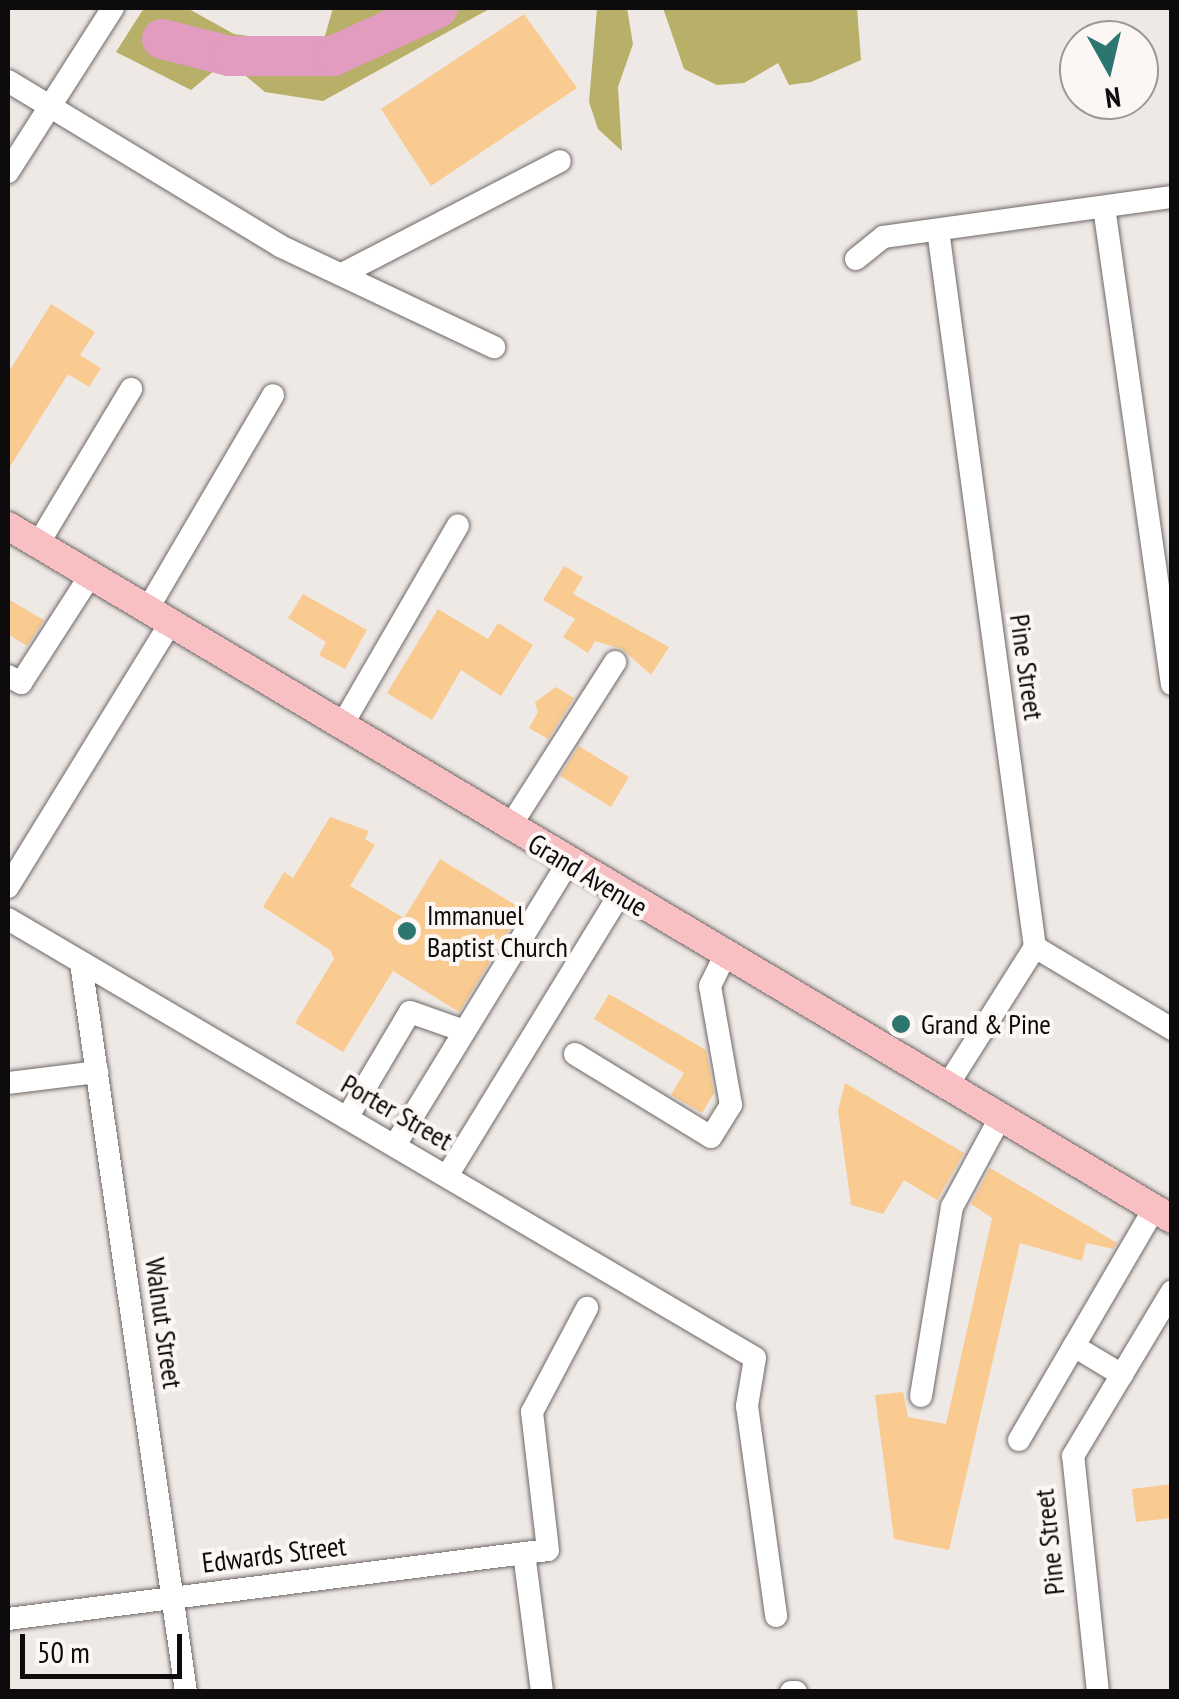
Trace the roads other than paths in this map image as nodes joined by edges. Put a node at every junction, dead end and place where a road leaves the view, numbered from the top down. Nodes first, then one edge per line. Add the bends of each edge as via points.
1 (113, 8) edge
2 (8, 81) edge
3 (49, 108) junction
4 (560, 161) dead end
5 (8, 172) edge
6 (1172, 197) edge
7 (1104, 207) junction
8 (938, 230) junction
9 (856, 259) dead end
10 (344, 273) junction
11 (494, 347) dead end
12 (131, 389) dead end
13 (272, 395) dead end
14 (8, 526) edge
15 (458, 526) dead end
16 (38, 544) junction
17 (90, 576) junction
18 (158, 617) junction
19 (615, 662) dead end
20 (8, 676) edge
21 (1172, 684) edge
22 (341, 727) junction
23 (510, 828) junction
24 (568, 863) junction
25 (8, 887) edge
26 (620, 894) junction
27 (8, 918) edge
28 (1035, 947) junction
29 (724, 957) junction
30 (81, 963) junction
31 (1172, 1029) edge
32 (464, 1030) junction
33 (575, 1054) dead end
34 (97, 1072) junction
35 (8, 1084) edge
36 (946, 1088) junction
37 (347, 1118) junction
38 (1000, 1118) junction
39 (395, 1146) junction
40 (447, 1176) junction
41 (1163, 1214) edge
42 (1172, 1292) edge
43 (588, 1308) dead end
44 (1163, 1327) edge
45 (1074, 1346) junction
46 (1122, 1374) junction
47 (922, 1396) dead end
48 (1019, 1440) dead end
49 (524, 1553) junction
50 (174, 1597) junction
51 (776, 1616) dead end
52 (8, 1619) edge
53 (186, 1692) edge
54 (542, 1692) edge
55 (1098, 1692) edge

1 - 3 street
2 - 3 street
3 - 5 street
3 - 10 street via 280,246
4 - 10 street
6 - 7 street
7 - 8 street
7 - 21 street
8 - 9 street via 883,237
8 - 28 street, Pine Street
10 - 11 street
12 - 16 street
13 - 18 street
14 - 16 main road, Grand Avenue
15 - 22 street
16 - 17 main road, Grand Avenue
17 - 18 main road, Grand Avenue
17 - 20 street via 21,683
18 - 22 main road, Grand Avenue
18 - 25 street
19 - 23 street
22 - 23 main road, Grand Avenue
23 - 24 main road, Grand Avenue
24 - 26 main road, Grand Avenue
24 - 32 street
26 - 29 main road, Grand Avenue
26 - 40 street
27 - 30 street, Porter Street
28 - 31 street
28 - 36 street
29 - 33 street via 710,986 730,1105 711,1137
29 - 36 main road, Grand Avenue
30 - 34 street, Walnut Street
30 - 37 street, Porter Street
32 - 37 street via 410,1012
32 - 39 street
34 - 35 street
34 - 50 street, Walnut Street
36 - 38 main road, Grand Avenue
37 - 39 street, Porter Street
38 - 41 main road, Grand Avenue
38 - 47 street via 952,1207
39 - 40 street, Porter Street
40 - 51 street, Porter Street via 755,1358 748,1406
41 - 45 street
42 - 44 street, Pine Street
43 - 49 street, Edwards Street via 532,1412 548,1550
44 - 46 street, Pine Street
45 - 46 street
45 - 48 street
46 - 55 street, Pine Street via 1073,1456 1070,1484
49 - 50 street, Edwards Street
49 - 54 street
50 - 52 street, Edwards Street
50 - 53 street, Walnut Street

